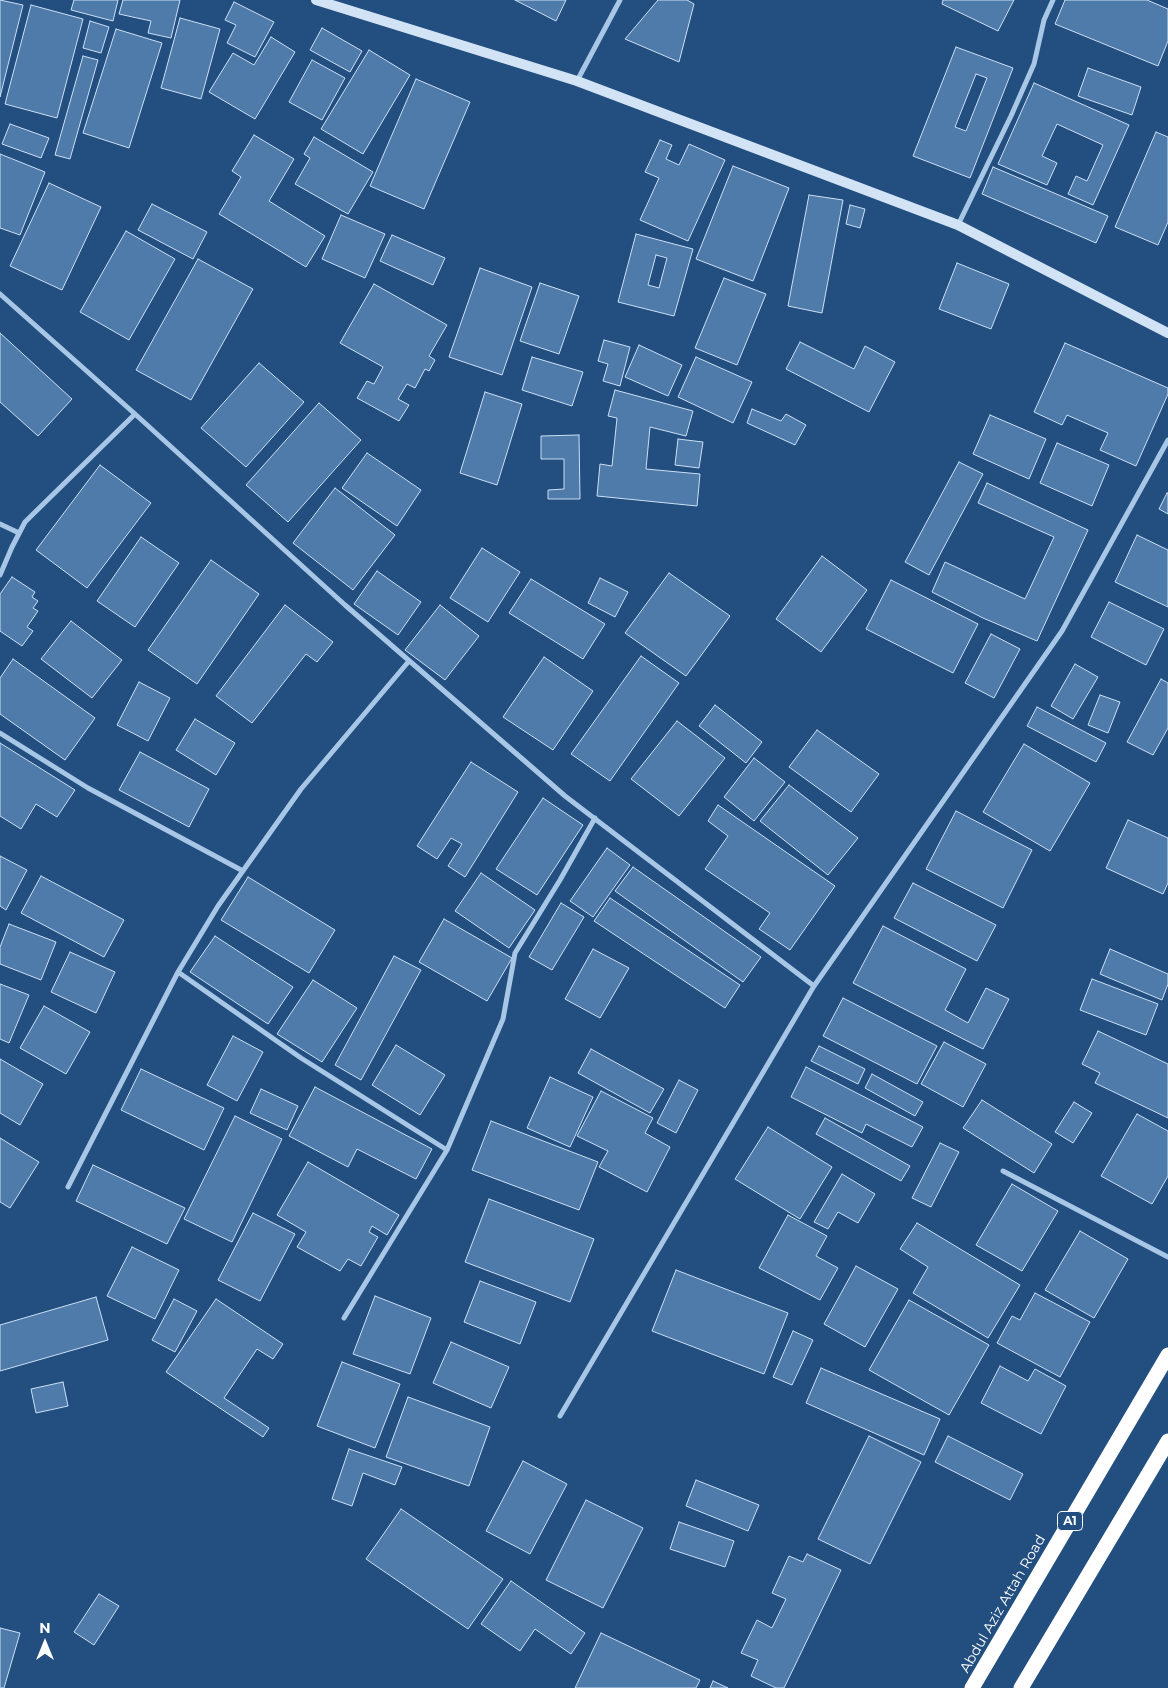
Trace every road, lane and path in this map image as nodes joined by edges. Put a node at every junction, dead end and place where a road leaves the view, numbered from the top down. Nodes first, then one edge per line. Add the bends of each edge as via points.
1 (316, 0) edge
2 (620, 0) edge
3 (1053, 0) edge
4 (577, 81) junction
5 (958, 225) junction
6 (0, 294) edge
7 (1168, 333) edge
8 (135, 414) junction
9 (1168, 440) edge
10 (0, 524) edge
11 (19, 534) junction
12 (0, 576) edge
13 (409, 661) junction
14 (0, 733) edge
15 (595, 818) junction
16 (243, 871) junction
17 (178, 972) junction
18 (814, 986) junction
19 (447, 1150) junction
20 (1004, 1171) dead end
21 (68, 1187) dead end
22 (1168, 1257) edge
23 (344, 1318) dead end
24 (1168, 1355) edge
25 (560, 1416) dead end
26 (1168, 1441) edge
27 (972, 1688) edge
28 (1021, 1688) edge

1 - 4 street
2 - 4 street
3 - 5 street via 1044,20 1034,64
4 - 5 street
5 - 7 street
6 - 8 street
8 - 11 street via 25,522
8 - 13 street
9 - 18 street via 1062,631
10 - 11 street
11 - 12 street
13 - 15 street via 565,796
13 - 16 street via 301,789
14 - 16 street via 88,788
15 - 18 street
15 - 19 street via 515,953 503,1019
16 - 17 street
17 - 19 street via 301,1058
17 - 21 street
18 - 25 street
19 - 23 street
20 - 22 street
24 - 27 highway, Abdul Aziz Attah Road / A1
26 - 28 highway

